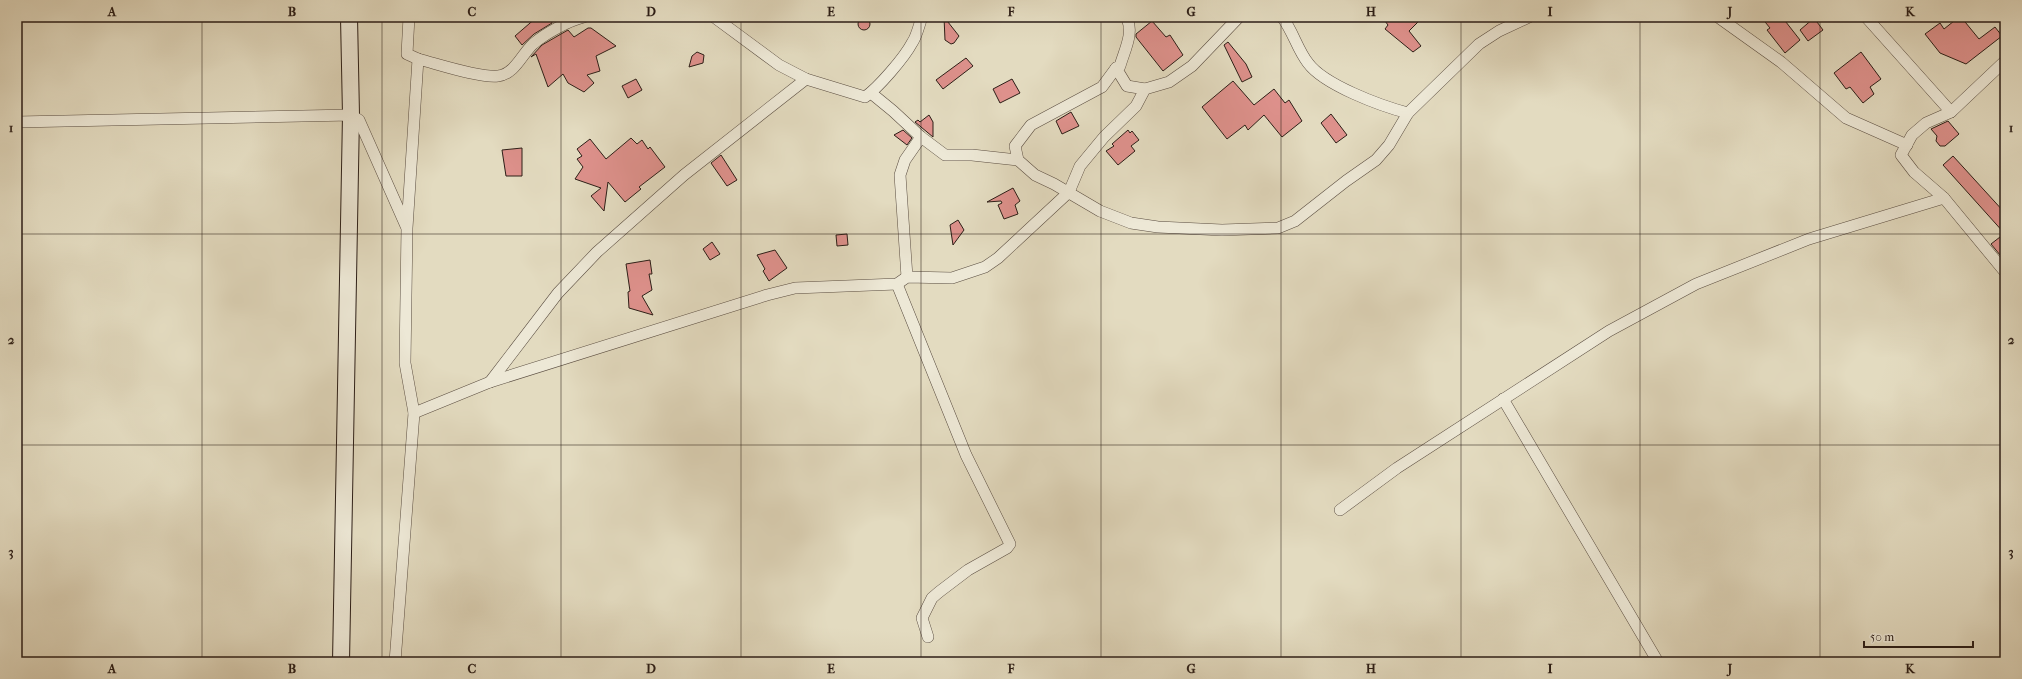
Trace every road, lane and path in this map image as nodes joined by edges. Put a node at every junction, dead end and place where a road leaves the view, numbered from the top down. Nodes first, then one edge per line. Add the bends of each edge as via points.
1 (349, 17) edge
2 (410, 17) edge
3 (584, 17) edge
4 (714, 17) edge
5 (922, 17) edge
6 (1126, 17) edge
7 (1239, 17) edge
8 (1282, 17) edge
9 (1529, 17) edge
10 (1718, 17) edge
11 (1866, 17) edge
12 (418, 59) junction
13 (2005, 61) edge
14 (1116, 68) junction
15 (806, 79) junction
16 (1145, 89) junction
17 (870, 93) junction
18 (1951, 112) junction
19 (1408, 113) junction
20 (351, 115) junction
21 (17, 122) edge
22 (921, 137) junction
23 (1907, 145) junction
24 (1018, 160) junction
25 (1069, 192) junction
26 (1944, 198) junction
27 (407, 228) junction
28 (2005, 272) edge
29 (907, 277) junction
30 (897, 284) junction
31 (490, 382) junction
32 (1503, 399) junction
33 (414, 412) junction
34 (1340, 510) dead end
35 (928, 637) dead end
36 (341, 662) edge
37 (395, 662) edge
38 (1658, 662) edge

1 - 20 street
2 - 12 street via 407,54
3 - 12 street via 541,38 505,74 497,76 476,73
4 - 15 street via 779,65
5 - 17 street via 913,43
6 - 14 street via 1130,25 1128,39 1120,66
7 - 16 street via 1192,66 1169,82
8 - 19 street via 1308,63 1319,75 1385,107
9 - 19 street via 1479,44
10 - 23 street via 1781,62 1846,118
11 - 18 street
12 - 27 street
13 - 18 street
14 - 16 street via 1127,86
14 - 24 street via 1102,87 1031,125 1015,146
15 - 17 street via 865,96
15 - 31 street via 684,175 597,252 558,293
16 - 25 street via 1136,106 1104,137 1080,166
17 - 22 street via 893,110
18 - 23 street via 1926,123 1912,135
19 - 25 street via 1390,145 1376,160 1295,221 1278,228 1222,230 1130,223 1100,211
20 - 21 street
20 - 27 street via 359,120
20 - 36 street
22 - 24 street via 945,155 972,154
22 - 29 street via 905,160 900,175
23 - 26 street via 1902,155 1914,172
24 - 25 street via 1035,175
25 - 29 street via 1023,236 984,267 952,278
26 - 28 street
26 - 32 street via 1809,239 1696,284 1609,331
27 - 33 street via 405,363
29 - 30 street
30 - 31 street via 795,288
30 - 35 street via 966,455 1010,544 968,570 932,598 922,618
31 - 33 street
32 - 34 street via 1397,468
32 - 38 street
33 - 37 street

